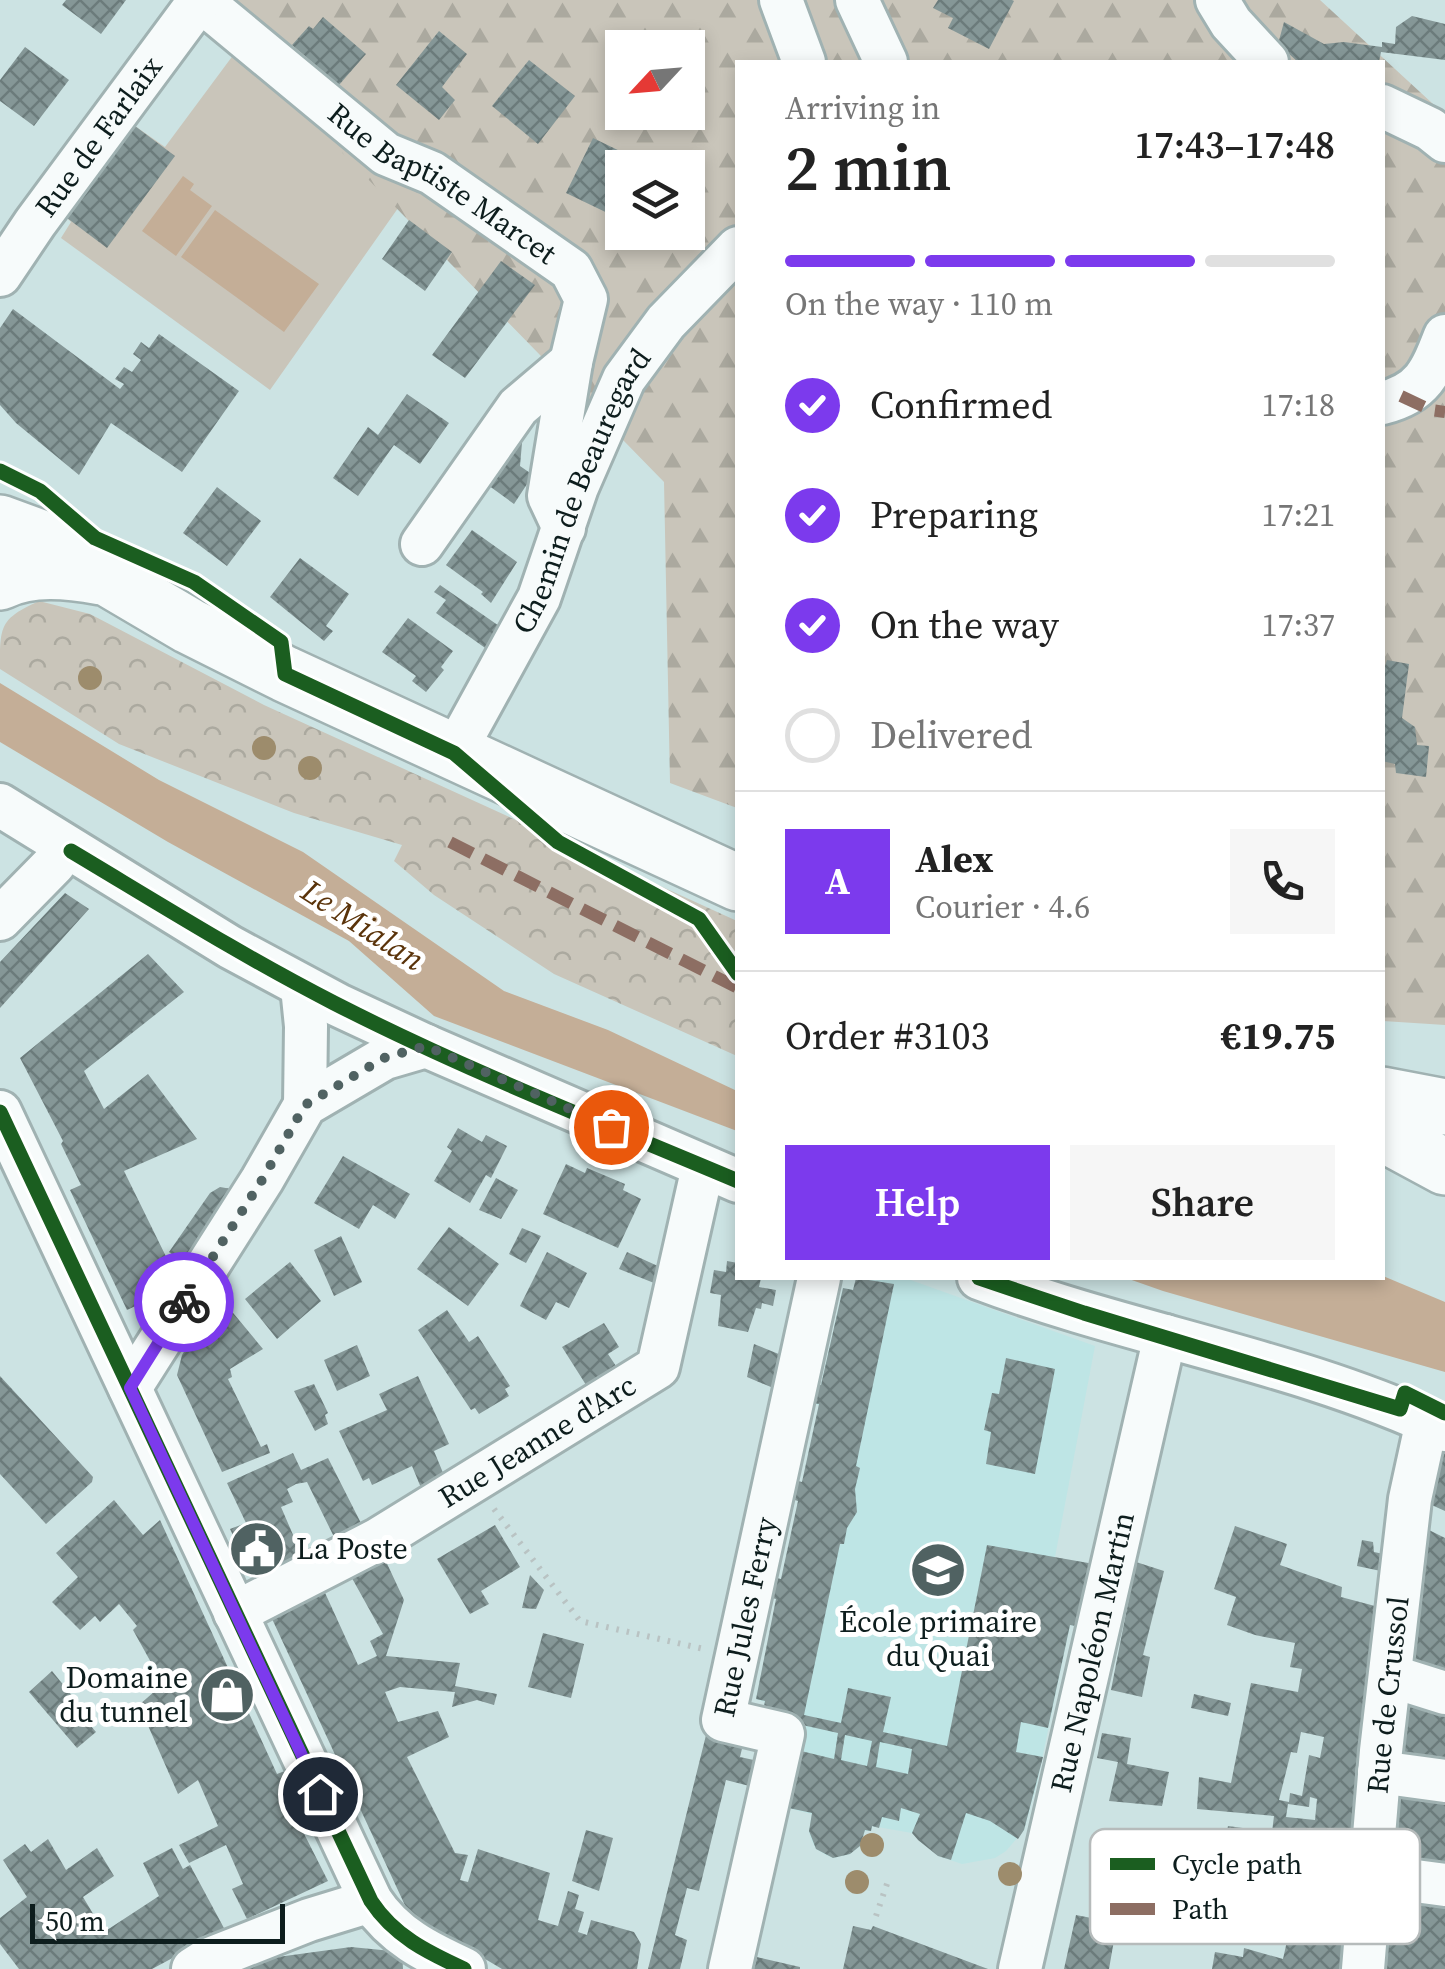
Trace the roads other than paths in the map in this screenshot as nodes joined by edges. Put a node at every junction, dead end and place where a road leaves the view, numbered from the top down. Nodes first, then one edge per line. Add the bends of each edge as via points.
1 (200, 0) edge
2 (781, 0) edge
3 (856, 0) edge
4 (1216, 0) edge
5 (803, 60) edge
6 (885, 60) edge
7 (1265, 60) edge
8 (1385, 107) edge
9 (1445, 141) edge
10 (735, 251) edge
11 (0, 275) edge
12 (1445, 336) edge
13 (571, 362) junction
14 (1385, 402) edge
15 (0, 523) edge
16 (564, 528) junction
17 (422, 544) dead end
18 (104, 577) junction
19 (0, 582) edge
20 (454, 753) junction
21 (0, 805) edge
22 (63, 846) junction
23 (735, 882) edge
24 (0, 919) edge
25 (302, 986) junction
26 (426, 1046) junction
27 (1385, 1096) edge
28 (305, 1105) junction
29 (1445, 1106) edge
30 (0, 1112) edge
31 (1385, 1135) edge
32 (1445, 1167) edge
33 (720, 1174) edge
34 (819, 1280) edge
35 (985, 1280) edge
36 (1164, 1336) junction
37 (130, 1388) junction
38 (1436, 1426) edge
39 (234, 1614) junction
40 (1391, 1676) junction
41 (1445, 1694) edge
42 (1379, 1772) junction
43 (1445, 1780) edge
44 (1374, 1829) edge
45 (1420, 1882) edge
46 (1445, 1886) edge
47 (371, 1902) junction
48 (1365, 1944) edge
49 (193, 1969) edge
50 (464, 1969) edge
51 (730, 1969) edge
52 (1020, 1969) edge
53 (1363, 1969) edge

1 - 11 street, Rue de Farlaix
1 - 13 street, Rue Baptiste Marcet via 386,154 432,173 571,270 586,299
2 - 5 street
3 - 6 street
4 - 7 street
8 - 9 street
10 - 16 street, Chemin de Beauregard via 666,322 624,379
12 - 14 street via 1430,376
13 - 16 street, Rue Baptiste Marcet via 549,496
13 - 17 street via 518,407
15 - 18 main road via 38,537
16 - 20 street, Chemin de Beauregard via 539,598
18 - 19 main road via 43,572
18 - 20 main road via 221,642
20 - 23 main road
21 - 22 street
22 - 24 street
22 - 25 street
25 - 26 street
25 - 28 street
26 - 28 street via 384,1058
26 - 33 street
27 - 29 main road
28 - 37 street
30 - 37 street
31 - 32 main road
33 - 39 street, Rue Jeanne d'Arc via 658,1367 379,1540
34 - 51 street, Rue Jules Ferry via 723,1720 783,1734
35 - 36 street
36 - 38 street via 1364,1396
36 - 52 street, Rue Napoléon Martin
37 - 39 street
38 - 40 street, Rue de Crussol via 1410,1500
39 - 47 street
40 - 41 street
40 - 42 street, Rue de Crussol
42 - 43 street
42 - 44 street, Rue de Crussol
45 - 46 street
47 - 49 street
47 - 50 street via 406,1940
48 - 53 street, Rue de Crussol

